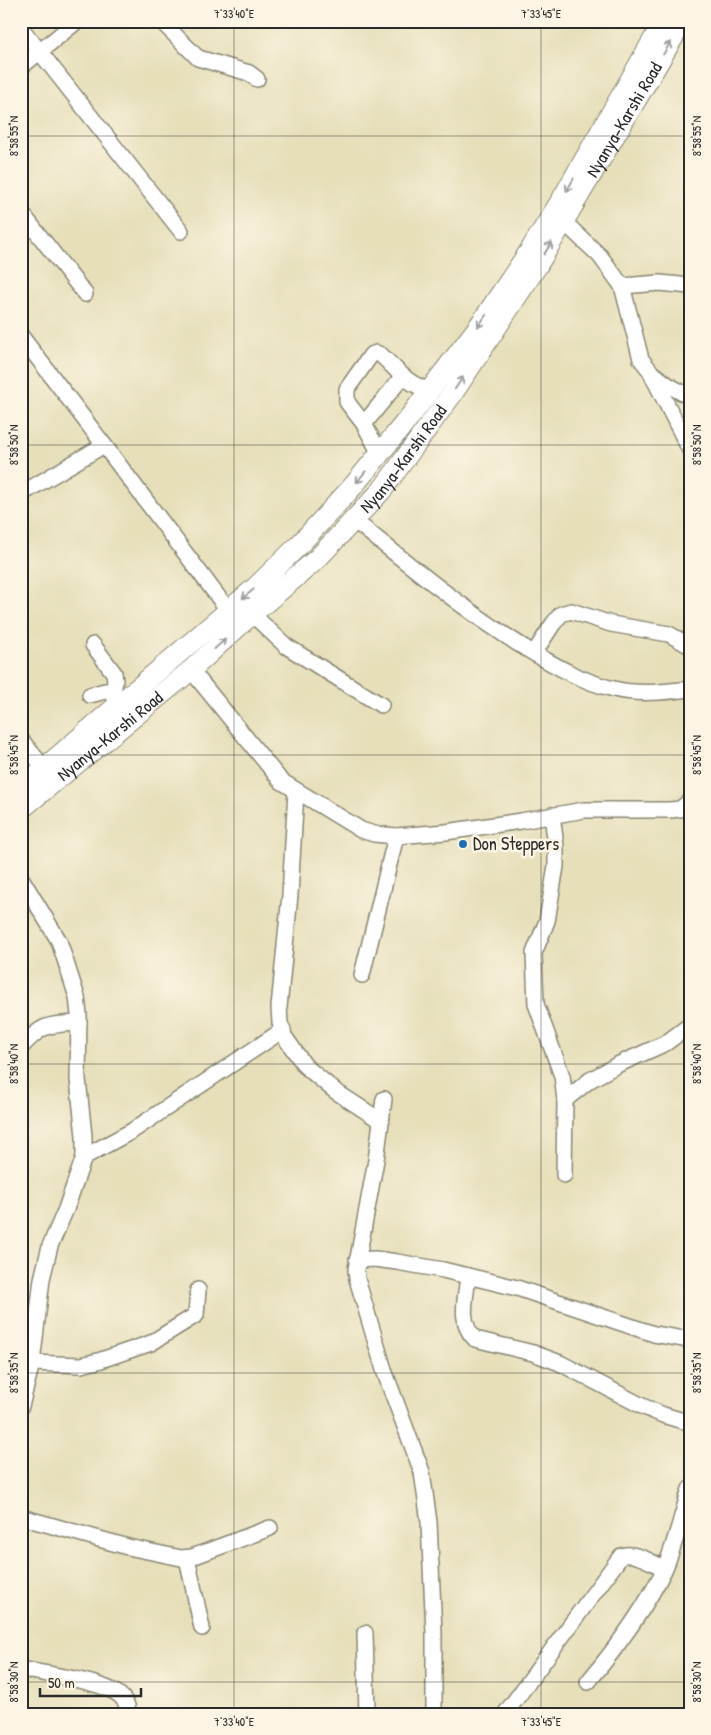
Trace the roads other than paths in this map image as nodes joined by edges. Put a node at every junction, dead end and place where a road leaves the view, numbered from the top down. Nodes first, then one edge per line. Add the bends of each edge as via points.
1 (78, 21) edge
2 (161, 21) edge
3 (664, 21) edge
4 (683, 21) edge
5 (21, 28) edge
6 (40, 52) junction
7 (21, 67) edge
8 (257, 79) dead end
9 (21, 212) edge
10 (564, 222) junction
11 (180, 231) dead end
12 (622, 286) junction
13 (690, 286) edge
14 (85, 294) dead end
15 (21, 336) edge
16 (652, 373) junction
17 (403, 376) junction
18 (430, 390) junction
19 (690, 397) edge
20 (364, 424) junction
21 (104, 446) junction
22 (690, 450) edge
23 (380, 454) junction
24 (21, 494) edge
25 (354, 520) junction
26 (228, 610) junction
27 (252, 614) junction
28 (93, 645) dead end
29 (690, 646) edge
30 (534, 653) junction
31 (191, 670) junction
32 (690, 690) edge
33 (90, 695) dead end
34 (115, 699) junction
35 (382, 705) dead end
36 (21, 740) edge
37 (53, 769) junction
38 (21, 788) edge
39 (296, 791) junction
40 (690, 801) edge
41 (21, 809) edge
42 (552, 816) junction
43 (396, 836) junction
44 (21, 878) edge
45 (362, 975) dead end
46 (79, 1023) junction
47 (690, 1025) edge
48 (282, 1030) junction
49 (21, 1047) edge
50 (384, 1099) dead end
51 (565, 1100) junction
52 (381, 1121) junction
53 (84, 1157) junction
54 (564, 1175) dead end
55 (357, 1260) junction
56 (468, 1276) junction
57 (198, 1290) dead end
58 (690, 1340) edge
59 (32, 1363) junction
60 (21, 1406) edge
61 (690, 1423) edge
62 (690, 1489) edge
63 (21, 1517) edge
64 (270, 1528) dead end
65 (186, 1558) junction
66 (664, 1568) junction
67 (202, 1628) dead end
68 (365, 1633) dead end
69 (21, 1669) edge
70 (588, 1682) dead end
71 (128, 1714) edge
72 (367, 1714) edge
73 (434, 1714) edge
74 (505, 1714) edge

1 - 6 street
2 - 8 street via 198,58 249,73
3 -> 18 main road, Nyanya-Karshi Road via 531,248 479,326
10 -> 4 main road, Nyanya-Karshi Road
5 - 6 street
6 - 7 street
6 - 11 street
9 - 14 street
10 - 12 street via 600,256
25 -> 10 main road, Nyanya-Karshi Road via 382,490 453,392
12 - 13 street via 660,283
12 - 16 street via 641,359
15 - 21 street
16 - 19 street
16 - 22 street
17 - 18 street via 413,385
17 - 20 street
17 - 20 street via 381,355 371,355 346,394 347,402
18 - 23 main road, Nyanya-Karshi Road
20 - 23 street
21 - 24 street
21 - 26 street
23 -> 26 main road, Nyanya-Karshi Road via 300,544
25 - 27 main road, Nyanya-Karshi Road via 317,559
25 - 30 street via 462,606
26 - 34 main road, Nyanya-Karshi Road
31 -> 27 main road, Nyanya-Karshi Road
27 - 35 street via 286,646
28 - 34 street via 114,673
29 - 30 street via 669,634 611,624 571,611 561,614 552,624
30 - 32 street via 598,685 616,690 662,693
31 - 37 main road, Nyanya-Karshi Road
31 - 39 street via 281,781
33 - 34 street via 105,691
34 - 37 main road, Nyanya-Karshi Road
36 - 37 street
37 - 38 main road, Nyanya-Karshi Road
37 - 41 main road, Nyanya-Karshi Road
39 - 43 street via 361,830
39 - 48 street via 279,1007
40 - 42 street via 680,809 584,810
42 - 43 street
42 - 51 street via 556,866 547,921 534,953 536,1004 562,1076
43 - 45 street
44 - 46 street via 59,941 76,997
46 - 49 street via 52,1024 42,1028
46 - 53 street via 78,1079
47 - 51 street via 666,1043 617,1064 590,1080
48 - 52 street via 305,1066 335,1091
48 - 53 street via 132,1131
50 - 52 street
51 - 54 street
52 - 55 street
53 - 59 street via 50,1246 42,1279
55 - 56 street via 397,1262
55 - 73 street via 357,1279 386,1373 422,1472 429,1522
56 - 58 street via 517,1288 654,1334
56 - 61 street via 464,1317 469,1333 475,1339 560,1363 642,1406
57 - 59 street via 196,1315 151,1343 81,1366
59 - 60 street
62 - 66 street
63 - 65 street via 128,1547
64 - 65 street
65 - 67 street
66 - 70 street via 622,1638
66 - 74 street via 637,1556 621,1556
68 - 72 street
69 - 71 street via 105,1687 122,1696

